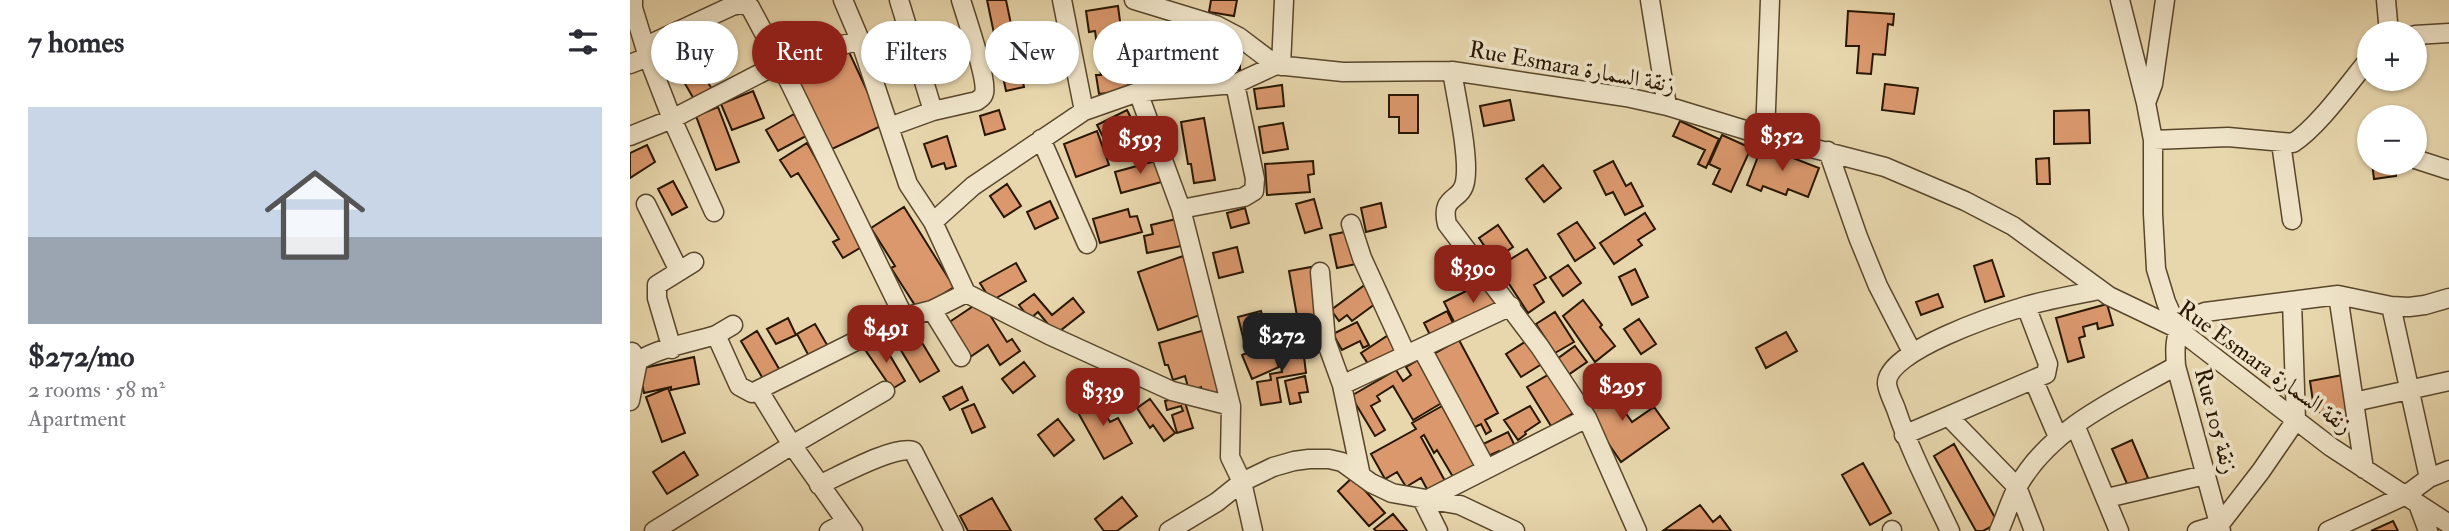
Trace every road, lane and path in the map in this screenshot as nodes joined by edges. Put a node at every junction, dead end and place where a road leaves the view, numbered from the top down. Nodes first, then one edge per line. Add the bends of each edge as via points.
1 (633, 0) edge
2 (843, 0) edge
3 (900, 0) edge
4 (961, 0) edge
5 (1062, 0) edge
6 (1137, 0) edge
7 (1284, 0) edge
8 (1650, 0) edge
9 (1770, 0) edge
10 (2120, 0) edge
11 (2165, 0) edge
12 (2386, 0) edge
13 (758, 21) edge
14 (2388, 21) edge
15 (2449, 33) edge
16 (2427, 34) edge
17 (860, 40) junction
18 (847, 44) edge
19 (647, 51) junction
20 (630, 64) edge
21 (1278, 66) junction
22 (1452, 71) junction
23 (2357, 74) edge
24 (752, 78) edge
25 (1243, 81) edge
26 (790, 84) edge
27 (1235, 84) joint
28 (1138, 92) junction
29 (2146, 103) junction
30 (1668, 106) junction
31 (933, 111) junction
32 (1084, 111) junction
33 (672, 119) junction
34 (889, 127) junction
35 (1765, 135) junction
36 (630, 136) edge
37 (1041, 139) junction
38 (2153, 140) junction
39 (2281, 143) junction
40 (1828, 151) junction
41 (2427, 163) edge
42 (2449, 170) edge
43 (646, 204) dead end
44 (1181, 209) junction
45 (714, 212) dead end
46 (2292, 220) dead end
47 (933, 222) junction
48 (1351, 224) dead end
49 (1087, 244) dead end
50 (1320, 272) dead end
51 (2099, 290) junction
52 (966, 293) junction
53 (2338, 295) junction
54 (2449, 298) edge
55 (2292, 301) junction
56 (1511, 306) junction
57 (2026, 306) junction
58 (2391, 306) junction
59 (932, 310) junction
60 (904, 317) junction
61 (733, 324) dead end
62 (2178, 329) junction
63 (716, 335) junction
64 (671, 349) junction
65 (1414, 351) junction
66 (1912, 352) junction
67 (633, 356) edge
68 (961, 357) dead end
69 (2176, 366) junction
70 (2034, 381) junction
71 (2449, 381) edge
72 (1342, 385) junction
73 (2411, 390) junction
74 (759, 391) junction
75 (885, 391) dead end
76 (630, 401) edge
77 (2354, 402) junction
78 (1231, 406) junction
79 (1949, 417) junction
80 (1587, 418) junction
81 (2296, 420) junction
82 (2075, 425) junction
83 (1904, 435) junction
84 (2058, 437) junction
85 (792, 445) junction
86 (1486, 468) junction
87 (2364, 470) junction
88 (2449, 470) edge
89 (2205, 475) junction
90 (1361, 476) junction
91 (2429, 478) junction
92 (1242, 482) junction
93 (819, 485) junction
94 (2017, 487) junction
95 (2107, 498) junction
96 (1425, 499) junction
97 (2412, 499) junction
98 (2449, 524) edge
99 (849, 526) edge
100 (2352, 526) edge
101 (2221, 528) edge
102 (654, 531) edge
103 (829, 531) edge
104 (954, 531) edge
105 (1169, 531) edge
106 (1253, 531) edge
107 (1438, 531) edge
108 (1515, 531) edge
109 (1637, 531) edge
110 (1950, 531) edge
111 (1999, 531) edge
112 (2034, 531) edge
113 (2119, 531) edge
114 (2197, 531) edge
115 (2329, 531) edge
116 (2428, 531) edge

1 - 19 street
2 - 17 street
3 - 31 street
4 - 31 street via 985,92 976,101
5 - 32 street
6 - 21 street via 1216,25
7 - 21 street
8 - 30 street
9 - 35 street
10 - 29 street
11 - 29 street
12 - 14 street
13 - 19 street via 750,7 741,4
15 - 16 street
17 - 18 street
17 - 34 street
19 - 20 street
19 - 33 street
21 - 22 street, Rue Esmara زنقة السمارة via 1343,72
21 - 25 street
22 - 30 street, Rue Esmara زنقة السمارة
22 - 56 street via 1465,180 1444,213 1447,224
23 - 39 street via 2301,138
24 - 33 street
26 - 60 street
27 - 28 street
27 - 44 street via 1254,191
28 - 32 street
28 - 44 street
29 - 38 street
30 - 35 street, Rue Esmara زنقة السمارة
31 - 34 street
32 - 37 street
33 - 36 street
33 - 45 street
34 - 47 street via 908,184
35 - 40 street, Rue Esmara زنقة السمارة
37 - 47 street via 973,186
37 - 49 street
38 - 39 street via 2228,137
38 - 62 street via 2156,269
39 - 46 street
40 - 51 street, Rue Esmara زنقة السمارة via 1885,167 1965,201 2013,226
40 - 66 street via 1878,286
41 - 42 street
43 - 64 street via 687,267 657,285
44 - 78 street
47 - 52 street
48 - 65 street via 1362,258
50 - 72 street via 1326,341
51 - 57 street
51 - 62 street, Rue Esmara زنقة السمارة
52 - 59 street
52 - 78 street via 1172,391
53 - 55 street
53 - 58 street
53 - 77 street
54 - 58 street via 2425,305
55 - 62 street via 2205,312
55 - 81 street
56 - 65 street
56 - 80 street
57 - 66 street
57 - 70 street via 2049,368
58 - 73 street
59 - 60 street
59 - 68 street
60 - 74 street
61 - 63 street
62 - 69 street, Rue 105 زنقة
62 - 81 street, Rue Esmara زنقة السمارة
63 - 64 street
63 - 74 street via 738,386 752,393
64 - 67 street
65 - 72 street
65 - 86 street
66 - 83 street via 1893,367 1887,383
67 - 76 street
69 - 82 street
69 - 89 street, Rue 105 زنقة
70 - 79 street
70 - 84 street
71 - 73 street
72 - 90 street
73 - 77 street
73 - 91 street
74 - 85 street
75 - 85 street
77 - 87 street
78 - 92 street via 1230,457
79 - 83 street
79 - 94 street
80 - 86 street
80 - 109 street
81 - 87 street, Rue Esmara زنقة السمارة
81 - 101 street, Rue 105 زنقة
82 - 84 street
82 - 95 street
83 - 110 street
84 - 94 street
85 - 93 street
85 - 102 street
86 - 96 street
87 - 97 street, Rue Esmara زنقة السمارة
88 - 91 street
89 - 95 street
89 - 101 street, Rue 105 زنقة
90 - 92 street via 1342,463 1309,459 1273,467
90 - 96 street via 1392,493
91 - 97 street
92 - 105 street
92 - 106 street
93 - 99 street
93 - 104 street via 890,454 913,451
94 - 111 street
94 - 112 street
95 - 113 street
96 - 107 street
96 - 108 street via 1460,505
97 - 98 street, Rue Esmara زنقة السمارة
97 - 100 street
97 - 116 street
99 - 103 street
100 - 115 street
101 - 114 street

